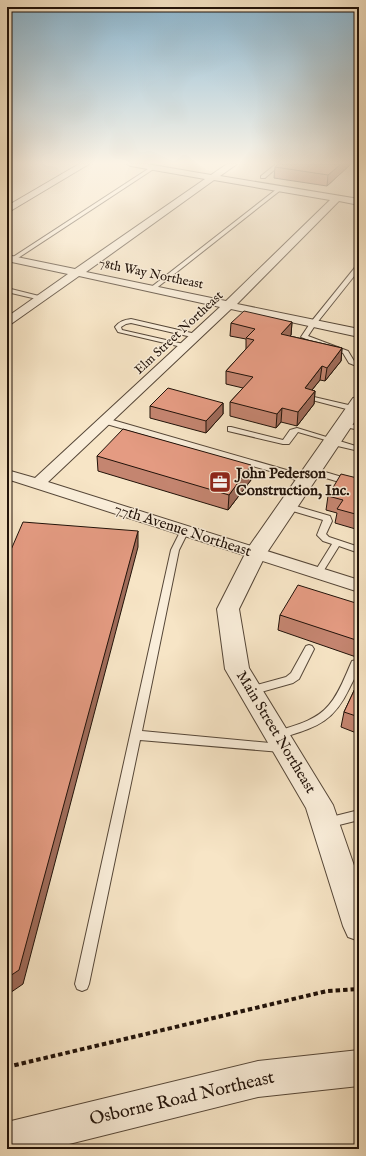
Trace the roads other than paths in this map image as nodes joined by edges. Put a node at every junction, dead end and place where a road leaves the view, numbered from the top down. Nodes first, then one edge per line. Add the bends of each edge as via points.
1 (74, 218) edge
2 (155, 218) edge
3 (243, 218) edge
4 (317, 218) edge
5 (10, 258) edge
6 (359, 266) edge
7 (77, 273) junction
8 (152, 289) junction
9 (7, 290) edge
10 (41, 298) junction
11 (229, 305) junction
12 (7, 322) edge
13 (313, 323) junction
14 (359, 333) edge
15 (196, 336) junction
16 (186, 346) junction
17 (359, 365) edge
18 (314, 399) edge
19 (106, 421) junction
20 (347, 424) edge
21 (232, 429) dead end
22 (359, 449) edge
23 (7, 474) edge
24 (309, 476) junction
25 (38, 483) junction
26 (354, 483) edge
27 (289, 507) junction
28 (185, 530) junction
29 (337, 543) junction
30 (359, 550) edge
31 (256, 553) junction
32 (318, 573) junction
33 (359, 586) edge
34 (309, 649) dead end
35 (356, 664) dead end
36 (250, 692) junction
37 (135, 735) junction
38 (280, 742) junction
39 (359, 815) edge
40 (325, 823) junction
41 (357, 917) edge
42 (82, 984) dead end
43 (359, 1068) edge
44 (7, 1141) edge

1 - 5 lane
2 - 7 street
3 - 8 lane
4 - 11 street, Elm Street Northeast
5 - 7 street, 78th Way Northeast
6 - 13 lane
7 - 8 street, 78th Way Northeast
7 - 10 street
8 - 11 street, 78th Way Northeast
9 - 10 lane
10 - 12 street
11 - 13 street, 78th Way Northeast
11 - 15 street, Elm Street Northeast
13 - 14 street, 78th Way Northeast
13 - 17 lane via 304,337 346,352 351,362
15 - 16 street, Elm Street Northeast
15 - 16 lane via 131,321 124,322 118,327 120,331
16 - 19 street, Elm Street Northeast
18 - 20 lane
19 - 24 lane via 287,473
19 - 25 street, Elm Street Northeast
20 - 21 lane via 297,430 286,442
20 - 22 lane
20 - 24 street, Main Street Northeast
23 - 25 street, 77th Avenue Northeast
24 - 26 lane
24 - 27 street, Main Street Northeast
25 - 28 street, 77th Avenue Northeast
27 - 29 lane via 327,518 322,535 326,540
27 - 31 street, Main Street Northeast
28 - 31 street, 77th Avenue Northeast
28 - 37 lane via 175,550
29 - 30 lane
29 - 32 lane
31 - 32 street, 77th Avenue Northeast
31 - 36 street, Main Street Northeast via 228,609 236,670
32 - 33 street, 77th Avenue Northeast
34 - 36 lane via 296,676
35 - 38 lane via 333,709
36 - 38 street, Main Street Northeast
37 - 38 lane
37 - 42 lane
38 - 40 street, Main Street Northeast via 319,805
39 - 40 lane
40 - 41 street, Main Street Northeast
43 - 44 street, Osborne Road Northeast via 258,1079 53,1136

